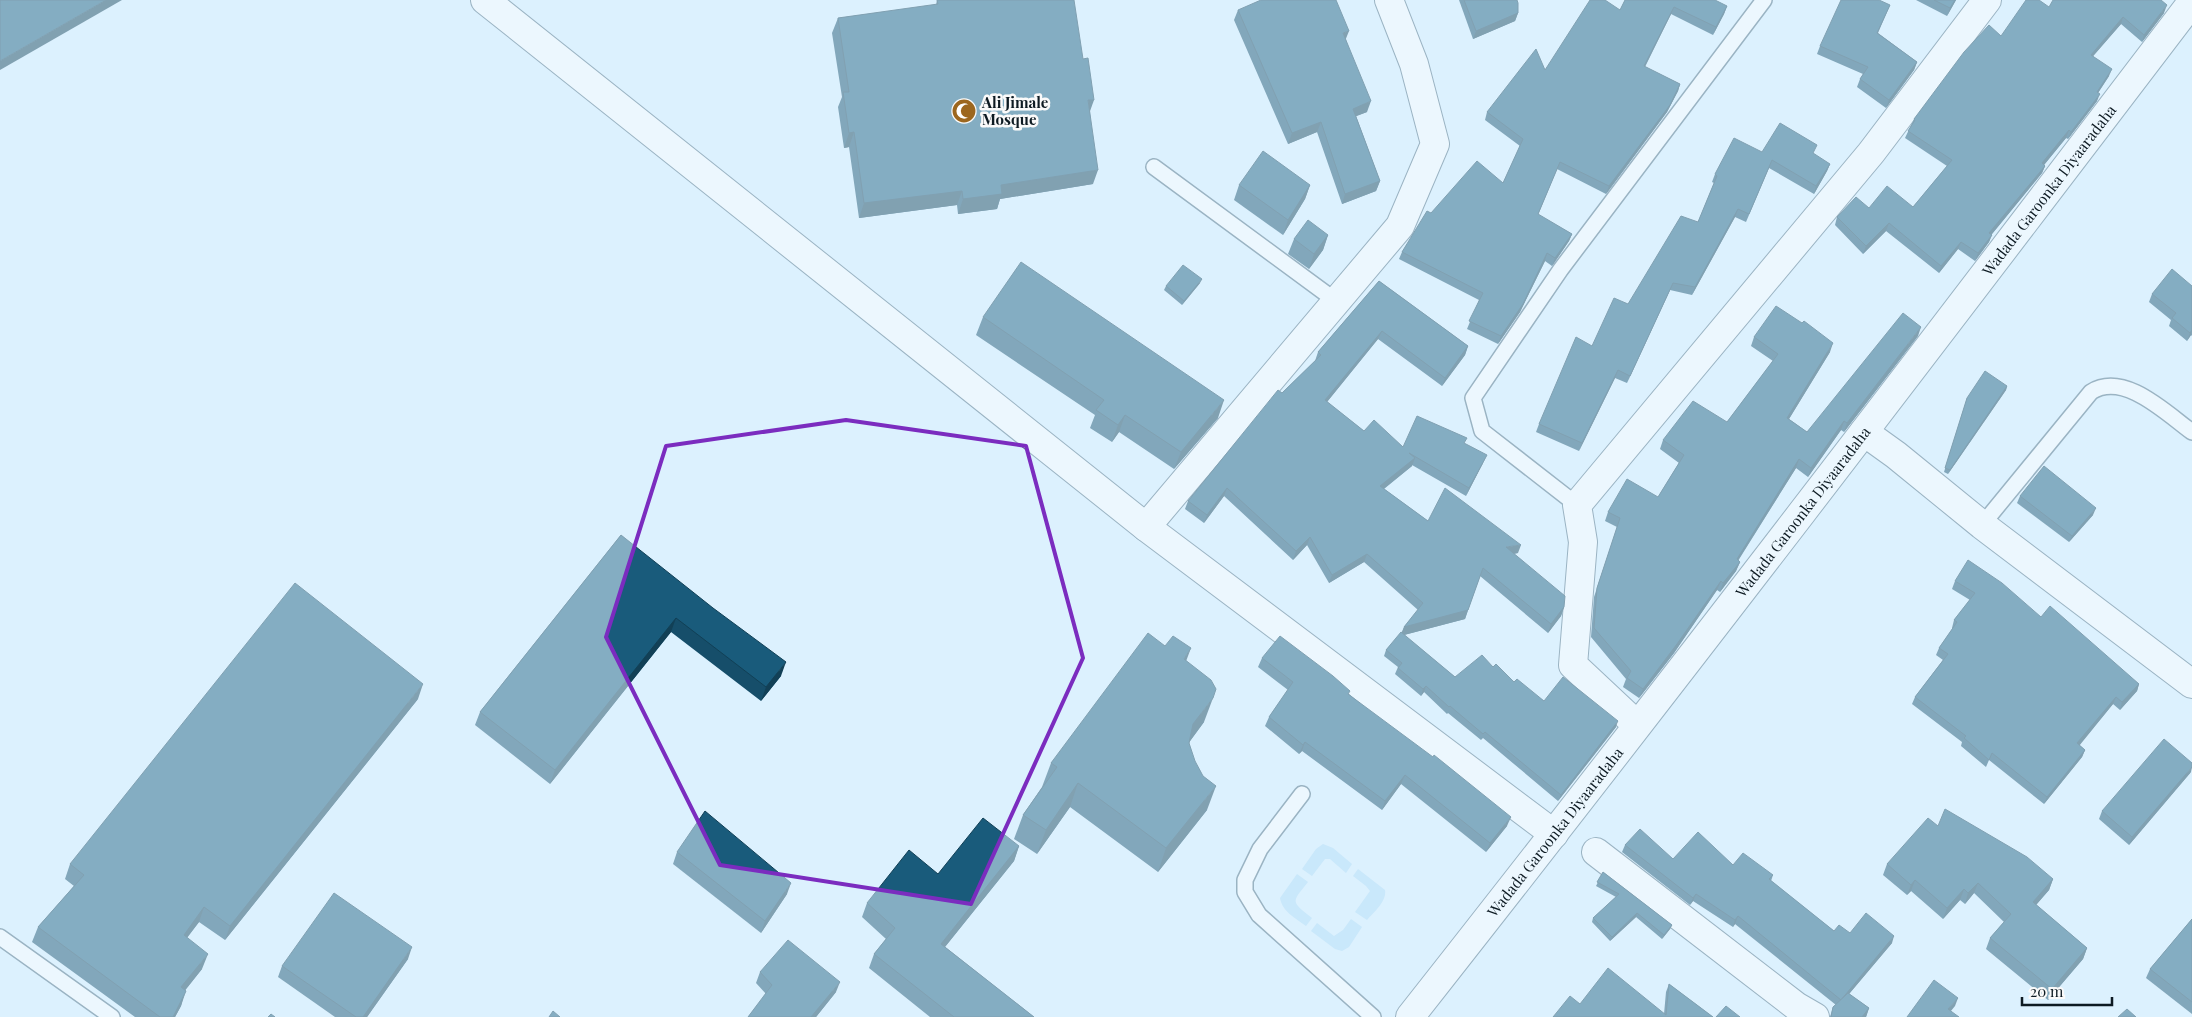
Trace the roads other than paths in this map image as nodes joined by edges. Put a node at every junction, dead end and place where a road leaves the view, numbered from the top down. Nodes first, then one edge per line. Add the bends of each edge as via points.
1 (485, 0) edge
2 (1389, 0) edge
3 (1764, 0) edge
4 (1987, 0) edge
5 (2192, 2) edge
6 (1154, 167) dead end
7 (1336, 301) junction
8 (1864, 432) junction
9 (2192, 432) edge
10 (1577, 505) junction
11 (1982, 525) junction
12 (1146, 527) junction
13 (2192, 684) edge
14 (1637, 725) junction
15 (1302, 794) dead end
16 (1554, 834) junction
17 (1596, 852) dead end
18 (0, 937) edge
19 (112, 1017) edge
20 (1373, 1017) edge
21 (1410, 1017) edge
22 (1815, 1017) edge

1 - 12 street
2 - 7 street via 1414,64 1435,144 1400,226
3 - 10 lane via 1561,269 1473,398 1482,430
4 - 10 street via 1871,154
5 - 8 street, Wadada Garoonka Diyaaradaha
6 - 7 lane
7 - 12 street
8 - 11 street
8 - 14 street, Wadada Garoonka Diyaaradaha
9 - 11 lane via 2140,394 2112,386 2097,388
10 - 14 street via 1583,542 1573,665
11 - 13 street
12 - 16 street
14 - 16 street, Wadada Garoonka Diyaaradaha
15 - 20 lane via 1260,849 1245,880 1245,892 1259,915
16 - 21 street, Wadada Garoonka Diyaaradaha
17 - 22 street
18 - 19 lane

